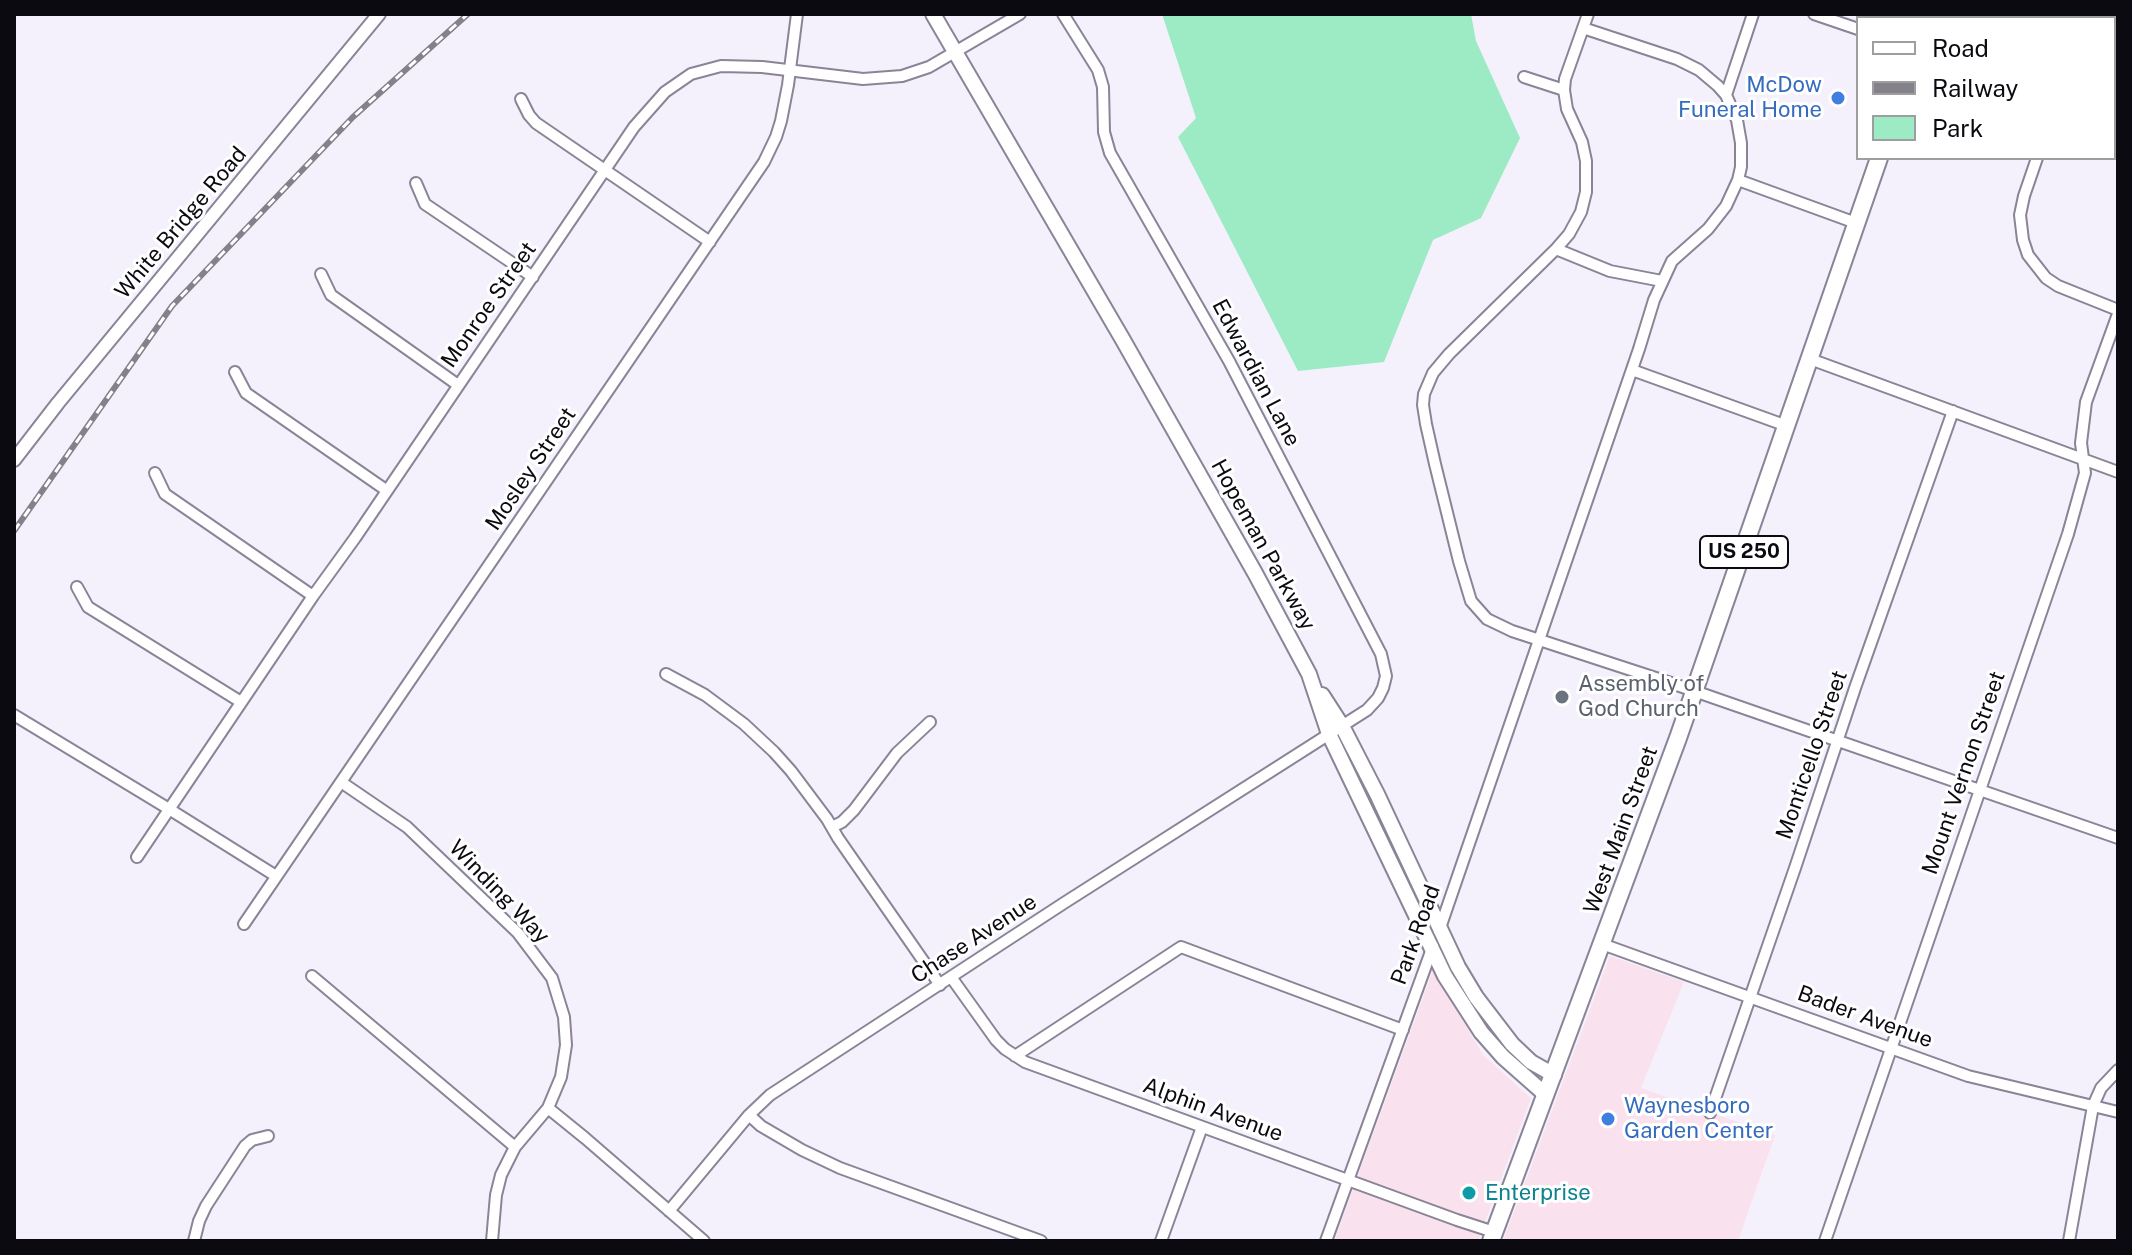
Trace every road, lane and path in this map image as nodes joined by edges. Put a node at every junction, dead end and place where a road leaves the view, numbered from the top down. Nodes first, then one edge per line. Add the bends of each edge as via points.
1 (379, 14) edge
2 (797, 14) edge
3 (933, 14) edge
4 (1020, 14) edge
5 (1063, 14) edge
6 (1588, 14) edge
7 (1753, 14) edge
8 (1814, 14) edge
9 (1583, 28) junction
10 (1856, 28) edge
11 (954, 52) junction
12 (790, 70) junction
13 (1524, 77) dead end
14 (1564, 90) junction
15 (1726, 95) junction
16 (521, 99) dead end
17 (1878, 160) edge
18 (2036, 160) edge
19 (606, 170) junction
20 (1738, 180) junction
21 (416, 183) dead end
22 (1856, 223) junction
23 (710, 242) junction
24 (1556, 249) junction
25 (321, 274) dead end
26 (533, 277) junction
27 (1662, 281) junction
28 (2118, 312) edge
29 (1810, 359) junction
30 (1632, 370) junction
31 (235, 372) dead end
32 (458, 385) junction
33 (1953, 411) junction
34 (1787, 426) junction
35 (2083, 459) junction
36 (14, 460) edge
37 (2118, 472) edge
38 (155, 473) dead end
39 (386, 490) junction
40 (77, 587) dead end
41 (313, 596) junction
42 (1539, 640) junction
43 (666, 674) dead end
44 (1694, 693) junction
45 (241, 702) junction
46 (14, 715) edge
47 (930, 722) dead end
48 (1335, 730) junction
49 (1837, 742) junction
50 (341, 782) junction
51 (1979, 791) junction
52 (169, 809) junction
53 (832, 827) junction
54 (2118, 838) edge
55 (137, 857) dead end
56 (276, 876) junction
57 (244, 924) dead end
58 (1440, 929) junction
59 (1602, 944) junction
60 (1432, 950) junction
61 (312, 976) dead end
62 (951, 977) junction
63 (940, 985) junction
64 (1751, 996) junction
65 (1403, 1030) junction
66 (1891, 1048) junction
67 (1015, 1056) junction
68 (2118, 1070) edge
69 (1554, 1075) junction
70 (1546, 1095) junction
71 (2093, 1106) junction
72 (548, 1108) junction
73 (2118, 1112) edge
74 (1710, 1113) dead end
75 (749, 1115) junction
76 (1202, 1127) junction
77 (268, 1136) dead end
78 (515, 1147) junction
79 (1348, 1180) junction
80 (669, 1211) junction
81 (1492, 1236) edge
82 (194, 1241) edge
83 (492, 1241) edge
84 (704, 1241) edge
85 (1041, 1241) edge
86 (1161, 1241) edge
87 (1326, 1241) edge
88 (1825, 1241) edge
89 (2069, 1241) edge

1 - 36 street, White Bridge Road
2 - 12 street, Mosley Street
3 - 11 main road, Hopeman Parkway
4 - 11 street, Monroe Street
5 - 48 street, Edwardian Lane via 1098,70 1110,153 1229,361 1381,654 1386,676 1378,698
6 - 9 street
7 - 15 street
8 - 10 street
9 - 14 street
9 - 15 street via 1688,64
11 - 12 street, Monroe Street via 915,72 889,78
11 - 48 main road, Hopeman Parkway via 1255,573
12 - 19 street, Monroe Street via 721,66 681,79 646,113
12 - 23 street, Mosley Street via 771,150
13 - 14 street
14 - 24 street via 1584,152 1587,182 1576,222
15 - 20 street via 1741,143
16 - 19 street via 536,123
17 - 22 main road, West Main Street / US 250
18 - 28 street via 2020,215 2028,255 2058,286
19 - 23 street
19 - 26 street, Monroe Street
20 - 22 street
20 - 27 street, Park Road via 1717,218 1672,261
21 - 26 street via 425,204
22 - 29 main road, West Main Street / US 250
23 - 50 street, Mosley Street
24 - 27 street via 1610,271
24 - 42 street via 1449,354 1433,373 1423,405 1471,601 1487,619
25 - 32 street via 331,295
26 - 32 street, Monroe Street
27 - 30 street, Park Road
28 - 35 street, Mount Vernon Street via 2086,402
29 - 33 street
29 - 34 main road, West Main Street / US 250
30 - 34 street
30 - 42 street, Park Road
31 - 39 street via 246,393
32 - 39 street, Monroe Street
33 - 35 street
33 - 49 street, Monticello Street
34 - 44 main road, West Main Street / US 250
35 - 37 street
35 - 51 street, Mount Vernon Street via 2085,473 2075,512
38 - 41 street via 165,494
39 - 41 street, Monroe Street
40 - 45 street via 88,607
41 - 45 street, Monroe Street
42 - 44 street
42 - 58 street, Park Road
43 - 53 street via 705,695 759,737
44 - 49 street
44 - 59 main road, West Main Street / US 250
45 - 52 street, Monroe Street
46 - 52 street
47 - 53 street via 897,753 854,810
48 - 58 main road via 1377,794
48 - 60 main road
48 - 62 street, Chase Avenue
49 - 51 street
49 - 64 street, Monticello Street
50 - 56 street, Mosley Street
50 - 72 street, Winding Way via 407,827 518,933 552,978 566,1045
51 - 54 street
51 - 66 street, Mount Vernon Street
52 - 55 street, Monroe Street
52 - 56 street
53 - 63 street
56 - 57 street, Mosley Street
58 - 60 street, Park Road
58 - 69 main road via 1458,967 1512,1044
59 - 64 street, Bader Avenue
59 - 69 main road, West Main Street / US 250
60 - 65 street, Park Road
60 - 70 main road via 1481,1032
61 - 78 street
62 - 63 street, Chase Avenue
62 - 67 street, Alphin Avenue via 996,1040
63 - 75 street, Chase Avenue via 770,1095
64 - 66 street, Bader Avenue
64 - 74 street, Monticello Street
65 - 67 street via 1181,947
65 - 79 street, Park Road
66 - 71 street, Bader Avenue via 1968,1076
66 - 88 street, Mount Vernon Street
67 - 76 street, Alphin Avenue
68 - 71 street
69 - 70 main road, West Main Street / US 250
70 - 81 main road, West Main Street / US 250
71 - 73 street, Bader Avenue
71 - 89 street
72 - 78 street, Winding Way
72 - 80 street
75 - 80 street, Chase Avenue
75 - 85 street via 840,1168
76 - 79 street, Alphin Avenue
76 - 86 street
77 - 82 street via 245,1146 206,1206
78 - 83 street, Winding Way via 501,1175
79 - 81 street, Alphin Avenue
79 - 87 street, Park Road
80 - 84 street

